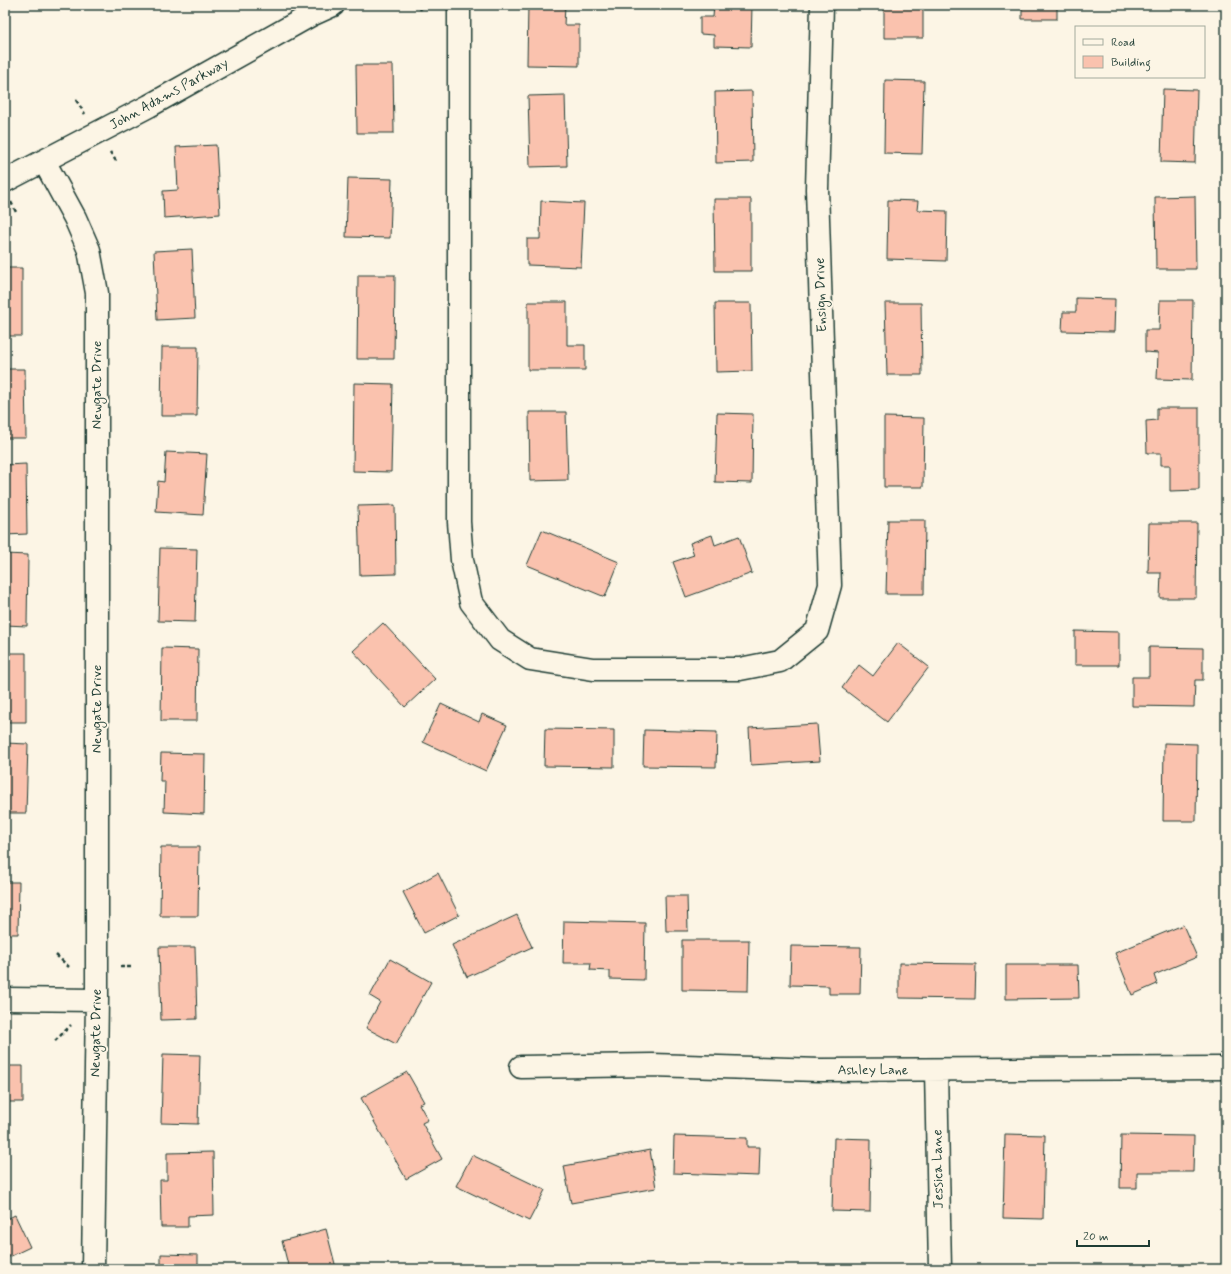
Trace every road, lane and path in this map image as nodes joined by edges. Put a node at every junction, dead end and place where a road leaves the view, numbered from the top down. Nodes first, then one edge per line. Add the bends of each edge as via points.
1 (333, 5) edge
2 (422, 5) edge
3 (459, 5) edge
4 (822, 5) edge
5 (420, 10) dead end
6 (76, 100) dead end
7 (86, 116) dead end
8 (44, 160) junction
9 (7, 190) edge
10 (17, 214) dead end
11 (56, 955) dead end
12 (69, 967) dead end
13 (5, 999) edge
14 (97, 1000) junction
15 (71, 1024) dead end
16 (55, 1041) dead end
17 (521, 1067) dead end
18 (1226, 1068) edge
19 (936, 1070) junction
20 (93, 1269) edge
21 (940, 1269) edge

1 - 8 street, John Adams Parkway via 149,106
2 - 5 path
3 - 4 street, Ensign Drive via 459,522 462,560 471,602 500,640 530,659 593,669 740,669 780,661 817,631 830,585 817,189
6 - 7 path
8 - 9 street, John Adams Parkway
8 - 14 street, Newgate Drive via 89,250 97,293
9 - 10 path
11 - 12 path
13 - 14 street
14 - 20 street, Newgate Drive
15 - 16 path
17 - 19 street, Ashley Lane via 652,1065 820,1070
18 - 19 street, Ashley Lane
19 - 21 street, Jessica Lane

